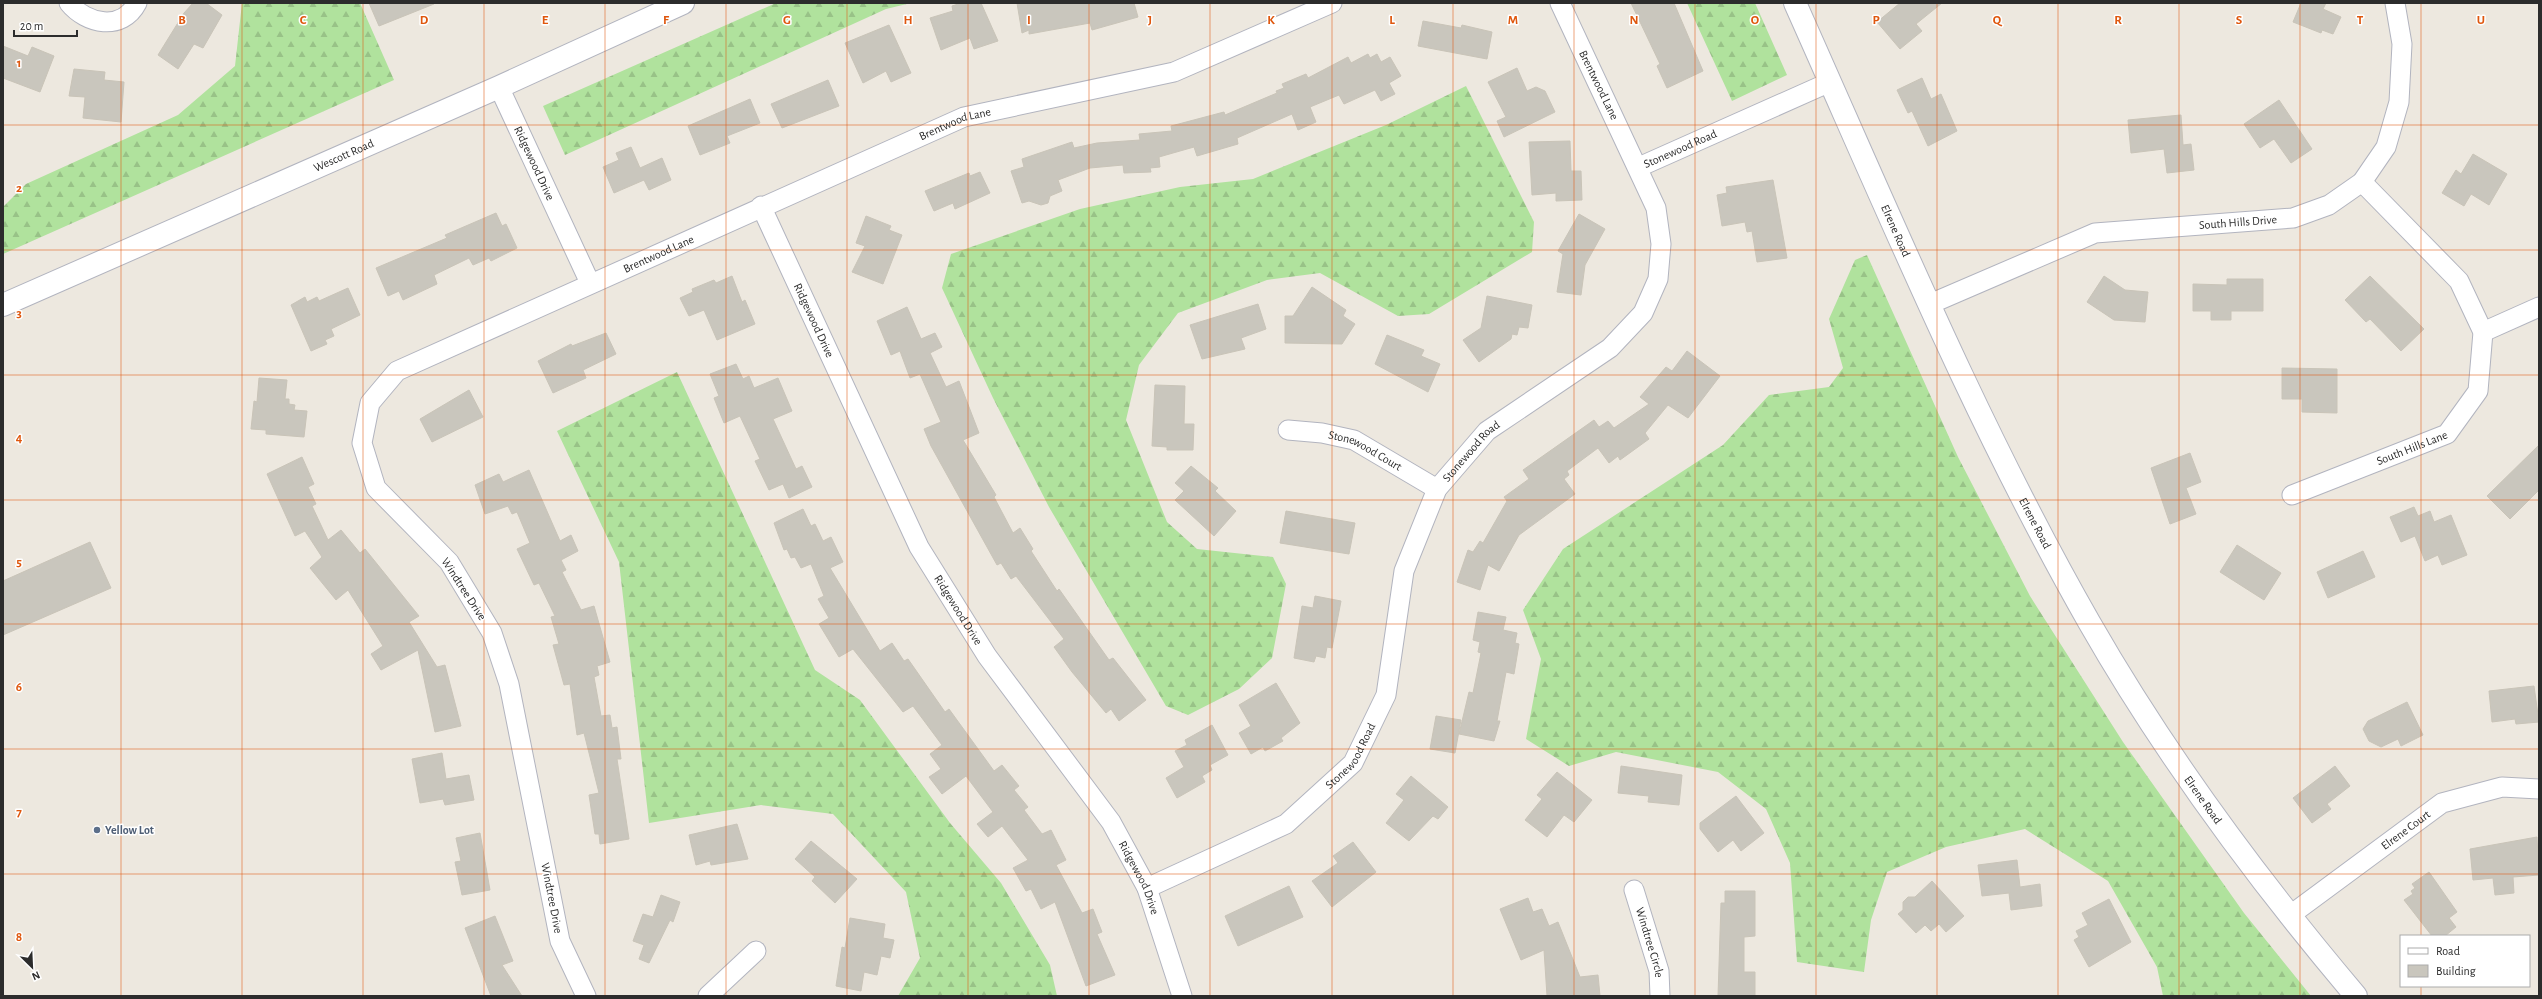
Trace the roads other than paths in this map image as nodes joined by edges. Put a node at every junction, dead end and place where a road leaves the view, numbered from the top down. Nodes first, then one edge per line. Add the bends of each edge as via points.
1 (69, 3) edge
2 (137, 3) edge
3 (683, 3) edge
4 (1332, 3) edge
5 (1560, 3) edge
6 (1795, 3) edge
7 (2395, 3) edge
8 (1830, 82) junction
9 (499, 87) junction
10 (1639, 167) junction
11 (2362, 182) junction
12 (761, 206) junction
13 (590, 283) junction
14 (1930, 304) junction
15 (3, 305) edge
16 (2539, 307) edge
17 (2482, 332) junction
18 (1288, 430) dead end
19 (1437, 489) junction
20 (2292, 494) dead end
21 (2539, 789) edge
22 (1147, 888) junction
23 (1634, 890) dead end
24 (2289, 916) junction
25 (756, 951) dead end
26 (586, 996) edge
27 (708, 996) edge
28 (1182, 996) edge
29 (1660, 996) edge
30 (2356, 996) edge

1 - 2 street via 83,16 101,22 126,15
3 - 9 street, Wescott Road
4 - 12 street, Brentwood Lane via 1174,72 964,118
5 - 10 street, Brentwood Lane
6 - 8 street, Elrene Road
7 - 11 street, South Hills Drive via 2402,44 2399,102 2386,147
8 - 10 street, Stonewood Road
8 - 14 street, Elrene Road
9 - 13 street, Ridgewood Drive
9 - 15 street, Wescott Road
10 - 19 street, Stonewood Road via 1656,208 1661,244 1658,279 1643,313 1610,348 1487,431
11 - 14 street, South Hills Drive via 2329,205 2293,218 2095,233
11 - 17 street, South Hills Lane via 2459,281
12 - 13 street, Brentwood Lane
12 - 22 street, Ridgewood Drive via 919,547 987,656 1111,822
13 - 26 street, Windtree Drive via 397,371 370,403 362,443 376,488 450,562 492,633 509,684 560,941
14 - 24 street, Elrene Road via 2004,464 2090,623 2186,775
16 - 17 street
17 - 20 street, South Hills Lane via 2478,390 2447,434
18 - 19 street, Stonewood Court via 1322,433 1354,440
19 - 22 street, Stonewood Road via 1404,571 1386,695 1353,763 1286,824
21 - 24 street, Elrene Court via 2502,786 2442,803
22 - 28 street, Ridgewood Drive
23 - 29 street, Windtree Circle via 1659,971
24 - 30 street, Elrene Road
25 - 27 street

